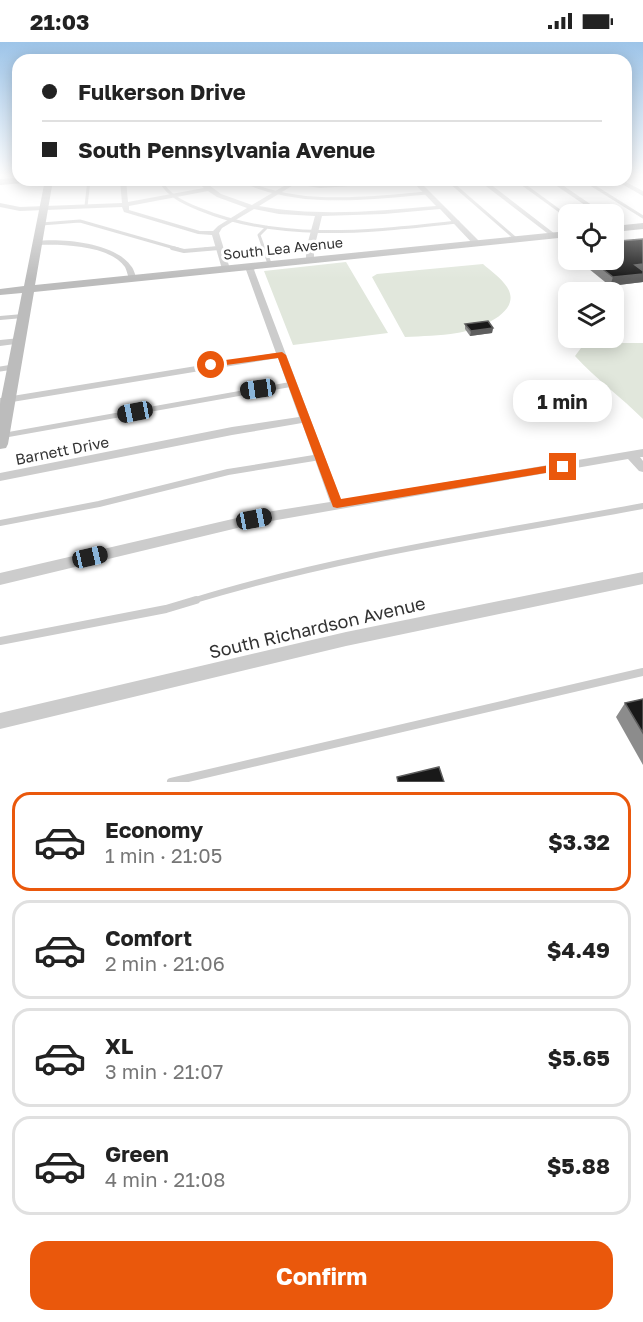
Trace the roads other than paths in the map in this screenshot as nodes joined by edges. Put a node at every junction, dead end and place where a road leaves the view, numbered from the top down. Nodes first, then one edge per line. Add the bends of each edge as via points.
1 (43, 210) edge
2 (126, 210) edge
3 (198, 210) edge
4 (248, 210) edge
5 (274, 210) edge
6 (403, 210) edge
7 (445, 210) edge
8 (482, 210) edge
9 (520, 210) edge
10 (319, 215) junction
11 (228, 220) junction
12 (458, 222) junction
13 (41, 224) junction
14 (624, 226) edge
15 (643, 226) edge
16 (267, 227) junction
17 (314, 231) junction
18 (215, 233) junction
19 (553, 235) junction
20 (558, 235) edge
21 (516, 239) junction
22 (38, 243) junction
23 (477, 243) junction
24 (219, 248) junction
25 (310, 261) junction
26 (270, 265) junction
27 (249, 267) junction
28 (226, 269) junction
29 (133, 279) junction
30 (29, 290) junction
31 (0, 292) edge
32 (25, 315) junction
33 (0, 318) edge
34 (20, 341) junction
35 (0, 343) edge
36 (282, 355) junction
37 (15, 367) junction
38 (0, 369) edge
39 (293, 384) junction
40 (4, 400) edge
41 (306, 419) junction
42 (1, 439) edge
43 (637, 454) edge
44 (320, 457) junction
45 (643, 468) edge
46 (0, 477) edge
47 (337, 504) junction
48 (643, 506) edge
49 (0, 523) edge
50 (643, 578) edge
51 (0, 579) edge
52 (0, 641) edge
53 (643, 672) edge
54 (0, 722) edge
55 (171, 782) edge

1 - 13 street
2 - 18 street via 200,233
3 - 11 lane
4 - 11 street
5 - 10 street
6 - 10 street
7 - 12 street
8 - 21 lane
9 - 19 street
10 - 17 street
11 - 16 lane
11 - 18 street
12 - 17 lane via 367,231
12 - 23 street
13 - 22 street
13 - 24 lane via 80,221 184,251
14 - 15 street
16 - 17 lane
16 - 26 lane via 259,235
17 - 25 street
18 - 24 street
19 - 20 street, South Lea Avenue
19 - 21 street, South Lea Avenue
21 - 23 street, South Lea Avenue
22 - 29 street via 75,243 108,253 123,259 132,270
22 - 30 street
23 - 25 street, South Lea Avenue
24 - 28 street
25 - 26 street, South Lea Avenue
26 - 27 street, South Lea Avenue
27 - 28 street, South Lea Avenue
27 - 36 street
28 - 29 street, South Lea Avenue
29 - 30 street, South Lea Avenue
30 - 31 street, South Lea Avenue
30 - 32 street
32 - 33 lane
32 - 34 street
34 - 35 street
34 - 37 street
36 - 39 street
36 - 40 street
37 - 38 lane
37 - 40 street
39 - 41 street
39 - 42 lane
40 - 42 street
41 - 44 street
41 - 46 street, Barnett Drive
43 - 45 street
43 - 47 street
44 - 47 street
44 - 49 lane via 228,472 99,504
47 - 51 street via 202,530
48 - 52 lane via 354,560 260,580 166,609
50 - 54 street, South Richardson Avenue via 346,639
53 - 55 lane

